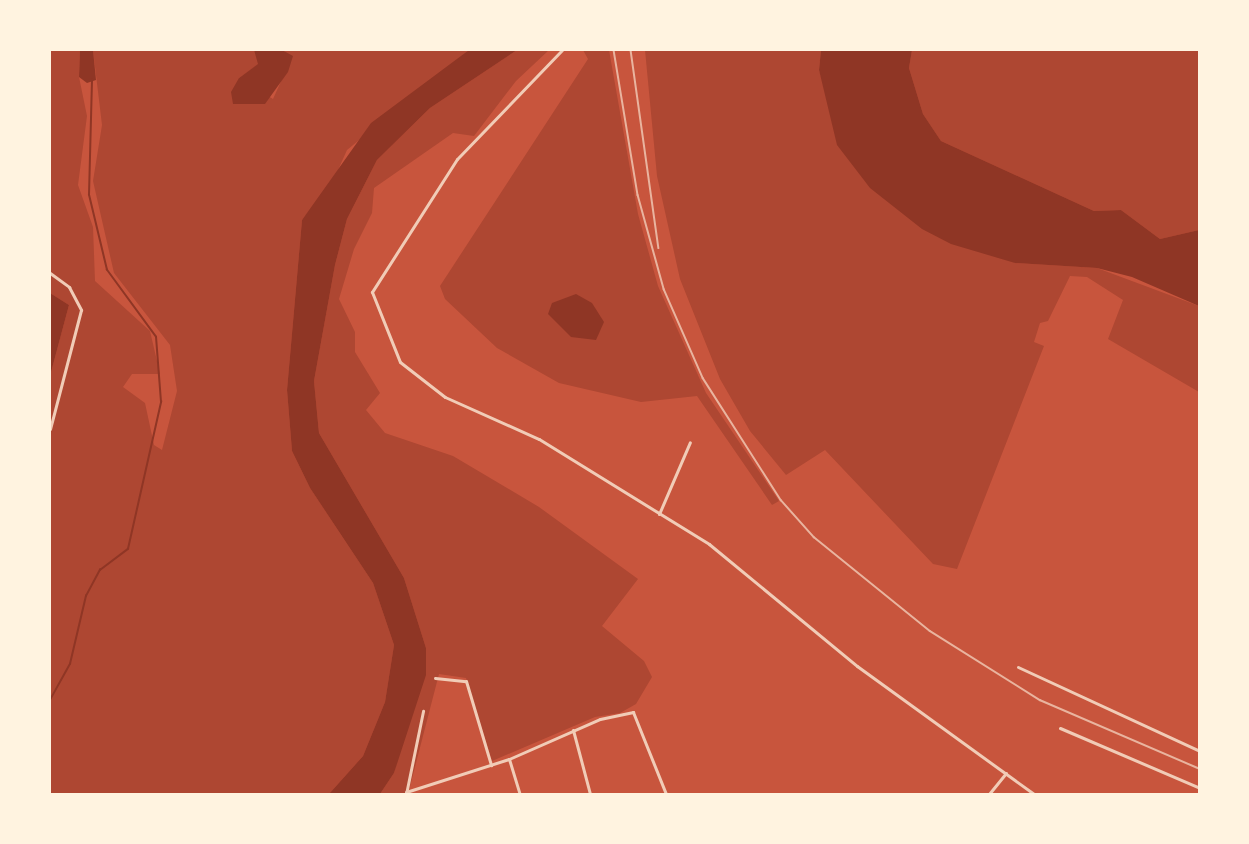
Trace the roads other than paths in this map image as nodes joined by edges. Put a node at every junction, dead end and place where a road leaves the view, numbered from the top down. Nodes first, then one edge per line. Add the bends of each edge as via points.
1 (562, 50) edge
2 (50, 273) edge
3 (50, 429) edge
4 (690, 442) dead end
5 (659, 514) junction
6 (1018, 668) dead end
7 (435, 678) dead end
8 (423, 711) dead end
9 (1060, 728) dead end
10 (573, 730) junction
11 (1200, 751) edge
12 (509, 759) junction
13 (491, 765) junction
14 (1006, 773) junction
15 (1200, 788) edge
16 (406, 793) edge
17 (520, 795) edge
18 (590, 795) edge
19 (666, 795) edge
20 (989, 795) edge
21 (1034, 795) edge

1 - 5 street via 457,159 372,292 400,362 412,373 474,412 539,440
2 - 3 street via 69,287 81,310
4 - 5 street
5 - 14 street via 734,561 857,666
6 - 11 street
7 - 13 street via 466,681
8 - 16 street
9 - 15 street
10 - 12 street
10 - 18 street
10 - 19 street via 633,712
12 - 13 street
12 - 17 street
13 - 16 street
14 - 20 street
14 - 21 street

